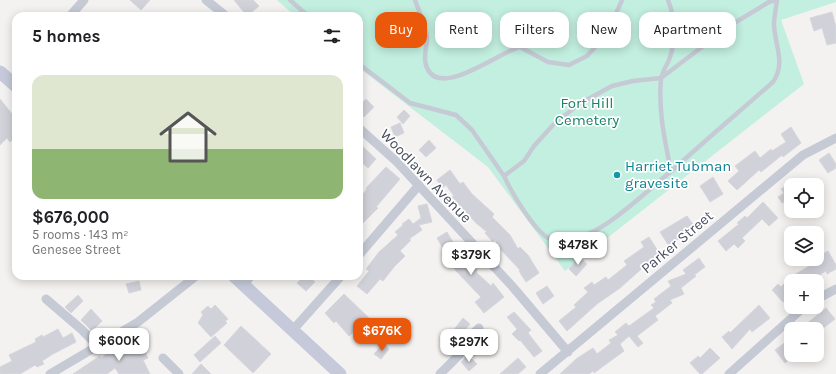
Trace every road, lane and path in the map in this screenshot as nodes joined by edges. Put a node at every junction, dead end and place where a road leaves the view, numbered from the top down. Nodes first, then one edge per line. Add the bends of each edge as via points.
1 (84, 0) edge
2 (206, 0) edge
3 (290, 0) edge
4 (415, 0) edge
5 (622, 0) edge
6 (668, 0) edge
7 (777, 0) edge
8 (74, 12) edge
9 (221, 12) edge
10 (304, 12) edge
11 (363, 67) edge
12 (0, 72) edge
13 (661, 78) junction
14 (12, 81) edge
15 (363, 131) edge
16 (836, 138) edge
17 (671, 171) junction
18 (504, 176) junction
19 (419, 186) junction
20 (363, 249) edge
21 (191, 280) edge
22 (337, 280) edge
23 (249, 281) edge
24 (836, 289) edge
25 (824, 295) edge
26 (46, 299) dead end
27 (796, 314) edge
28 (479, 328) dead end
29 (292, 331) junction
30 (98, 346) junction
31 (568, 352) junction
32 (163, 358) dead end
33 (50, 374) edge
34 (179, 374) edge
35 (340, 374) edge
36 (440, 374) edge
37 (540, 374) edge
38 (729, 374) edge

1 - 8 street
2 - 9 street
3 - 10 lane
4 - 5 lane via 427,38 426,65 429,73 445,79 474,70 505,52 520,47 548,62 569,65 587,56 607,34
6 - 13 lane via 675,19 674,39 670,58
7 - 13 lane via 769,2 732,25
7 - 17 lane via 774,26 780,64 779,74
11 - 18 lane via 410,103 456,115 472,130
12 - 14 main road
13 - 17 lane via 661,108
13 - 18 lane via 612,86 579,104 553,125 524,161
15 - 19 street, Woodlawn Avenue via 386,151
16 - 31 street, Parker Street via 803,155
17 - 18 lane via 608,223 582,236 563,241 551,240 539,230
19 - 20 street
19 - 31 street, Woodlawn Avenue via 512,286
21 - 30 street via 138,322
22 - 29 street
23 - 29 main road
24 - 25 street
26 - 30 street
27 - 38 street
28 - 36 street via 462,344 459,355
29 - 35 main road
30 - 33 street
31 - 37 street, Parker Street
32 - 34 street

